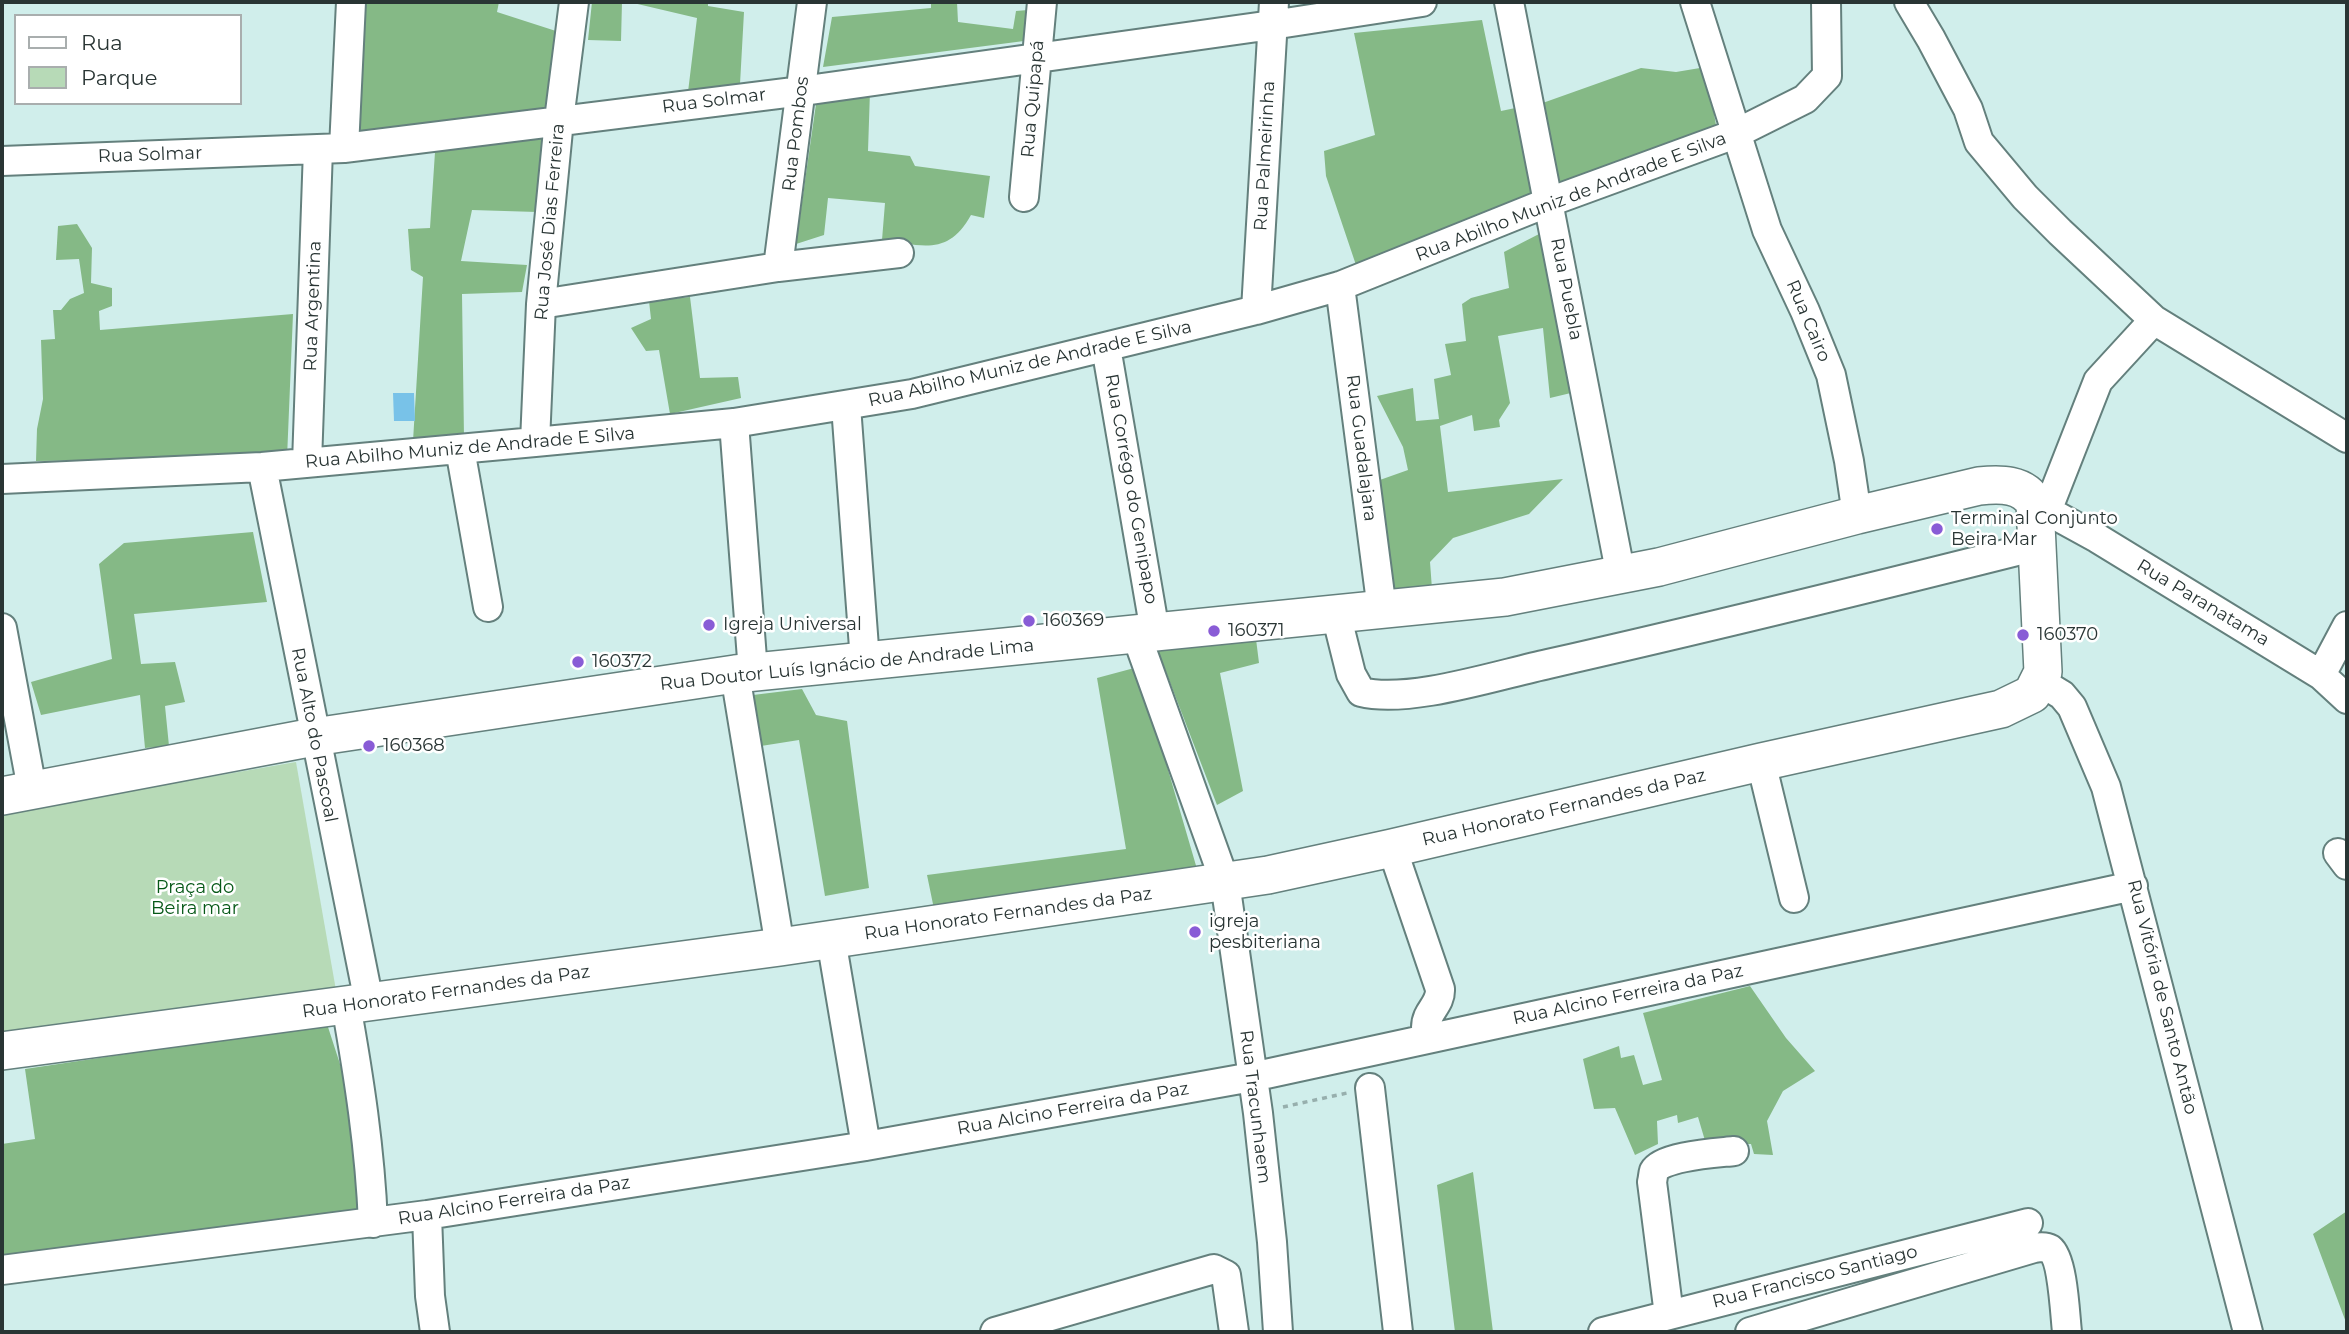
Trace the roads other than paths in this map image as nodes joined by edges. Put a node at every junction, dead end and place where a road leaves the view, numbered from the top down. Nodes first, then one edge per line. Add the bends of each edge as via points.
1 (351, 2) edge
2 (574, 2) edge
3 (812, 2) edge
4 (1042, 2) edge
5 (1422, 2) edge
6 (1509, 2) edge
7 (1695, 2) edge
8 (1826, 2) edge
9 (1909, 2) edge
10 (1273, 13) edge
11 (1036, 57) junction
12 (802, 91) junction
13 (559, 120) junction
14 (1735, 134) junction
15 (331, 148) junction
16 (2, 161) edge
17 (1024, 197) dead end
18 (1549, 202) junction
19 (899, 253) dead end
20 (778, 267) junction
21 (1340, 286) junction
22 (541, 304) junction
23 (1256, 310) junction
24 (2154, 320) junction
25 (1106, 347) junction
26 (846, 406) junction
27 (734, 423) junction
28 (2347, 438) edge
29 (535, 442) junction
30 (460, 449) junction
31 (307, 463) junction
32 (262, 467) junction
33 (2, 479) edge
34 (2041, 508) junction
35 (1857, 515) junction
36 (2037, 546) junction
37 (1621, 576) junction
38 (488, 607) dead end
39 (1381, 610) junction
40 (1336, 614) junction
41 (2347, 626) edge
42 (2, 628) edge
43 (1146, 633) junction
44 (865, 661) junction
45 (744, 673) junction
46 (2039, 681) junction
47 (2336, 686) edge
48 (314, 737) junction
49 (1762, 762) junction
50 (17, 792) edge
51 (1392, 848) junction
52 (1224, 882) junction
53 (2133, 886) junction
54 (1794, 898) dead end
55 (831, 939) junction
56 (780, 947) junction
57 (358, 1004) junction
58 (1426, 1027) dead end
59 (2, 1051) edge
60 (1252, 1077) junction
61 (1370, 1088) road end
62 (866, 1146) junction
63 (1734, 1151) dead end
64 (427, 1215) junction
65 (373, 1223) junction
66 (2028, 1223) dead end
67 (2, 1270) edge
68 (1669, 1315) junction
69 (435, 1332) edge
70 (995, 1332) edge
71 (1234, 1332) edge
72 (1278, 1332) edge
73 (1398, 1332) edge
74 (1603, 1332) edge
75 (1750, 1332) edge
76 (2067, 1332) edge
77 (2248, 1332) edge

1 - 15 street, Rua Argentina
2 - 13 street, Rua José Dias Ferreira
3 - 12 street, Rua Pombos
4 - 11 street, Rua Quipapá
5 - 10 street, Rua Solmar
6 - 18 street, Rua Puebla
7 - 14 street, Rua Cairo
8 - 14 street, Rua Abilho Muniz de Andrade E Silva via 1827,76 1805,99
9 - 24 street via 1968,109 1979,142 2025,197
10 - 11 street, Rua Solmar
10 - 23 street, Rua Palmeirinha
11 - 12 street, Rua Solmar
11 - 17 street, Rua Quipapá
12 - 13 street, Rua Solmar
12 - 20 street, Rua Pombos
13 - 15 street, Rua Solmar
13 - 22 street, Rua José Dias Ferreira
14 - 18 street, Rua Abilho Muniz de Andrade E Silva
14 - 35 street, Rua Cairo via 1767,230 1831,375
15 - 16 street, Rua Solmar
15 - 31 street, Rua Argentina
18 - 21 street, Rua Abilho Muniz de Andrade E Silva
18 - 37 street, Rua Puebla
19 - 20 street
20 - 22 street
21 - 23 street, Rua Abilho Muniz de Andrade E Silva
21 - 39 street, Rua Guadalajara
22 - 29 street, Rua José Dias Ferreira
23 - 25 street, Rua Abilho Muniz de Andrade E Silva
24 - 28 street
24 - 34 street via 2098,381
25 - 26 street, Rua Abilho Muniz de Andrade E Silva
25 - 43 street, Rua Corrégo do Genipapo
26 - 27 street, Rua Abilho Muniz de Andrade E Silva
26 - 44 street
27 - 29 street, Rua Abilho Muniz de Andrade E Silva
27 - 45 street
29 - 30 street, Rua Abilho Muniz de Andrade E Silva
30 - 31 street, Rua Abilho Muniz de Andrade E Silva
30 - 38 street
31 - 32 street, Rua Abilho Muniz de Andrade E Silva
32 - 33 street, Rua Abilho Muniz de Andrade E Silva
32 - 48 street, Rua Alto do Pascoal
34 - 35 main road, Rua Paranatama via 2026,492 1997,484
34 - 36 main road
34 - 47 street, Rua Paranatama via 2144,566
35 - 37 main road, Rua Doutor Luís Ignácio de Andrade Lima
36 - 40 street via 1712,627 1398,695 1361,691 1351,674
36 - 46 main road via 2043,661
37 - 39 main road, Rua Doutor Luís Ignácio de Andrade Lima via 1505,597
39 - 40 main road, Rua Doutor Luís Ignácio de Andrade Lima
40 - 43 main road, Rua Doutor Luís Ignácio de Andrade Lima
41 - 47 street
42 - 50 street
43 - 44 main road, Rua Doutor Luís Ignácio de Andrade Lima
43 - 52 street, Rua Corrégo do Genipapo
44 - 45 main road, Rua Doutor Luís Ignácio de Andrade Lima
45 - 48 main road, Rua Doutor Luís Ignácio de Andrade Lima
45 - 56 street
46 - 49 main road, Rua Honorato Fernandes da Paz via 2032,694 2001,709
46 - 53 street, Rua Vitória de Santo Antão via 2062,695 2082,729 2106,787
48 - 50 main road, Rua Doutor Luís Ignácio de Andrade Lima
48 - 57 street, Rua Alto do Pascoal
49 - 51 main road, Rua Honorato Fernandes da Paz
49 - 54 street
51 - 52 main road, Rua Honorato Fernandes da Paz
51 - 58 street via 1440,989
52 - 55 main road, Rua Honorato Fernandes da Paz
52 - 60 street, Rua Tracunhaem
53 - 60 street, Rua Alcino Ferreira da Paz
53 - 77 street, Rua Vitória de Santo Antão
55 - 56 main road, Rua Honorato Fernandes da Paz
55 - 62 street
56 - 57 main road, Rua Honorato Fernandes da Paz
57 - 59 main road, Rua Honorato Fernandes da Paz
57 - 65 street, Rua Alto do Pascoal
60 - 62 street, Rua Alcino Ferreira da Paz
60 - 72 street, Rua Tracunhaem
61 - 73 street
62 - 64 street, Rua Alcino Ferreira da Paz
63 - 68 street via 1672,1160 1654,1170
64 - 65 street, Rua Alcino Ferreira da Paz
64 - 69 street
65 - 67 street, Rua Alcino Ferreira da Paz
66 - 68 street, Rua Francisco Santiago
68 - 74 street, Rua Francisco Santiago
70 - 71 street via 1214,1269 1226,1275
75 - 76 street via 2045,1247 2059,1268

